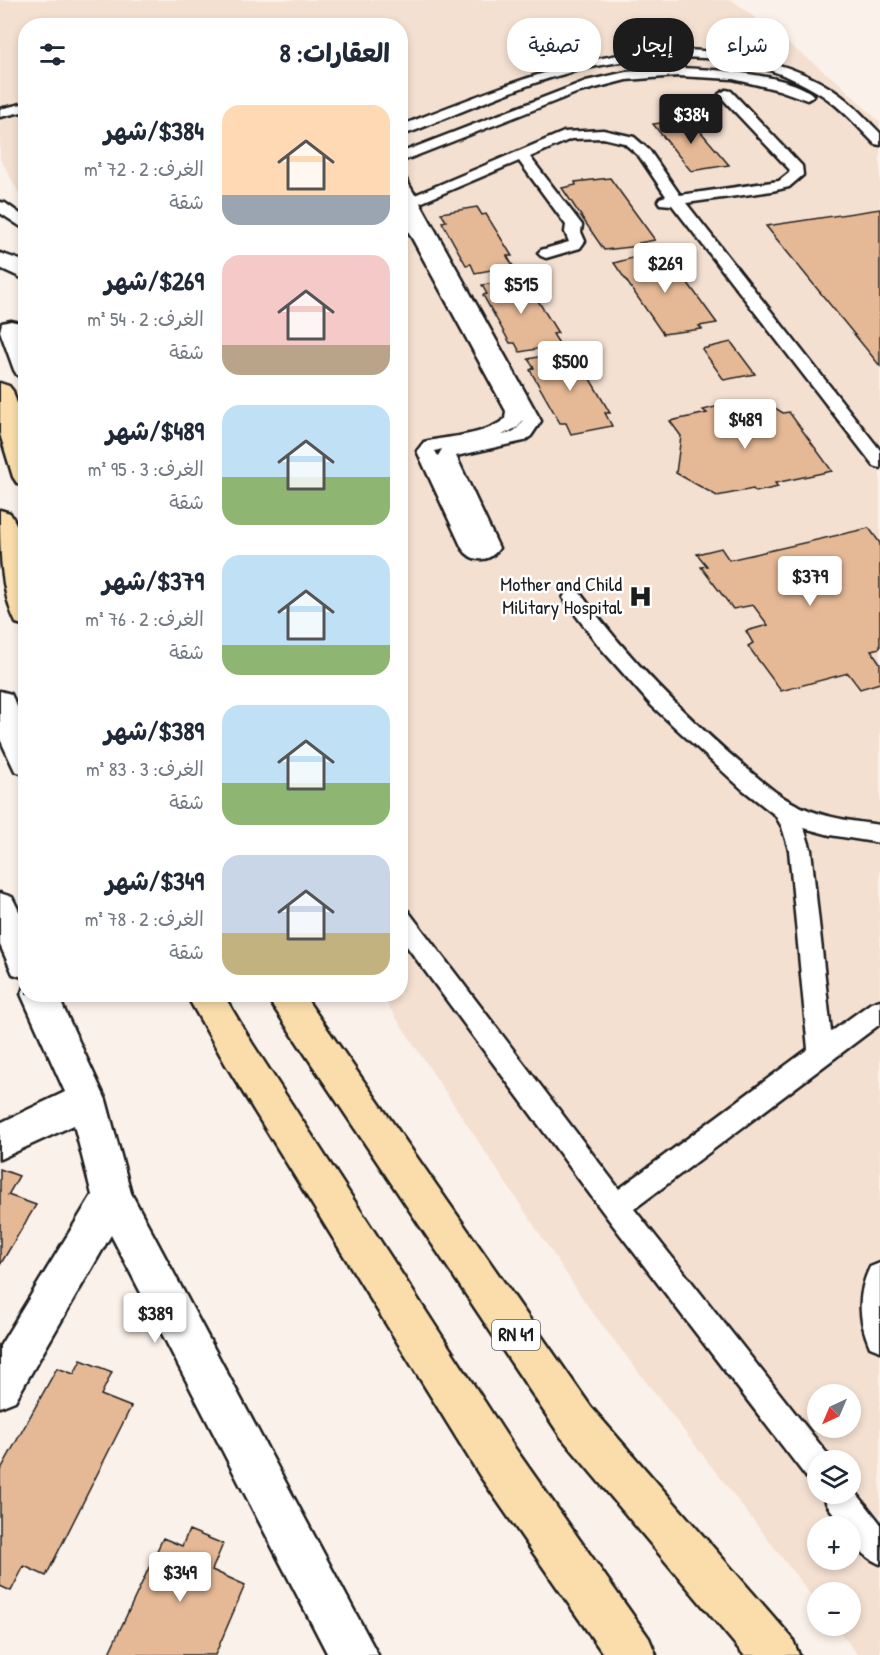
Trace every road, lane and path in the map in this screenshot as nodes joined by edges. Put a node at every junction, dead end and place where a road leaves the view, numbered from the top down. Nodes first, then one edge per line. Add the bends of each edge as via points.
1 (726, 94) dead end
2 (18, 109) edge
3 (0, 113) edge
4 (408, 128) edge
5 (880, 141) edge
6 (420, 150) junction
7 (880, 151) edge
8 (408, 155) edge
9 (408, 158) edge
10 (520, 159) junction
11 (668, 197) junction
12 (408, 204) edge
13 (0, 206) edge
14 (408, 206) edge
15 (408, 206) edge
16 (18, 220) edge
17 (546, 253) dead end
18 (0, 260) edge
19 (18, 267) edge
20 (12, 326) edge
21 (16, 363) edge
22 (0, 391) edge
23 (18, 451) edge
24 (880, 462) edge
25 (880, 478) edge
26 (0, 519) edge
27 (18, 586) edge
28 (573, 598) dead end
29 (0, 702) edge
30 (18, 744) edge
31 (783, 809) junction
32 (880, 834) edge
33 (0, 907) edge
34 (408, 929) edge
35 (18, 946) edge
36 (43, 1002) edge
37 (209, 1002) edge
38 (288, 1002) edge
39 (880, 1010) edge
40 (821, 1055) junction
41 (87, 1100) junction
42 (0, 1142) edge
43 (112, 1197) junction
44 (616, 1207) junction
45 (880, 1276) edge
46 (880, 1337) edge
47 (0, 1386) edge
48 (807, 1453) edge
49 (846, 1504) edge
50 (880, 1548) edge
51 (354, 1655) edge
52 (632, 1655) edge
53 (775, 1655) edge

1 - 11 lane via 797,169 796,175 784,184
2 - 3 lane
4 - 5 lane via 570,66 637,54 687,52 762,65 814,85 834,97
6 - 7 lane via 580,87 670,72 743,78 802,94 843,116
6 - 8 lane
6 - 9 lane
10 - 11 lane via 565,143 607,145 628,155
10 - 12 lane
10 - 17 lane via 560,225 573,232 577,241 565,249
11 - 24 lane
11 - 25 lane
13 - 16 lane
14 - 15 lane via 514,409 513,422 502,429 430,446 426,451 472,548 484,553 489,548 447,454 518,437 532,421
18 - 19 street
20 - 21 street
22 - 23 highway
26 - 27 highway
28 - 31 lane via 603,640 652,695
29 - 30 street
31 - 32 lane via 831,826
31 - 40 lane via 800,850
33 - 35 street
34 - 44 lane
36 - 41 street
37 - 52 highway via 496,1460
38 - 53 highway, RN 41 via 576,1422
39 - 40 lane
40 - 44 lane
41 - 42 street
41 - 43 street
43 - 47 street
43 - 51 street
44 - 48 lane
45 - 46 lane via 874,1297
49 - 50 lane

